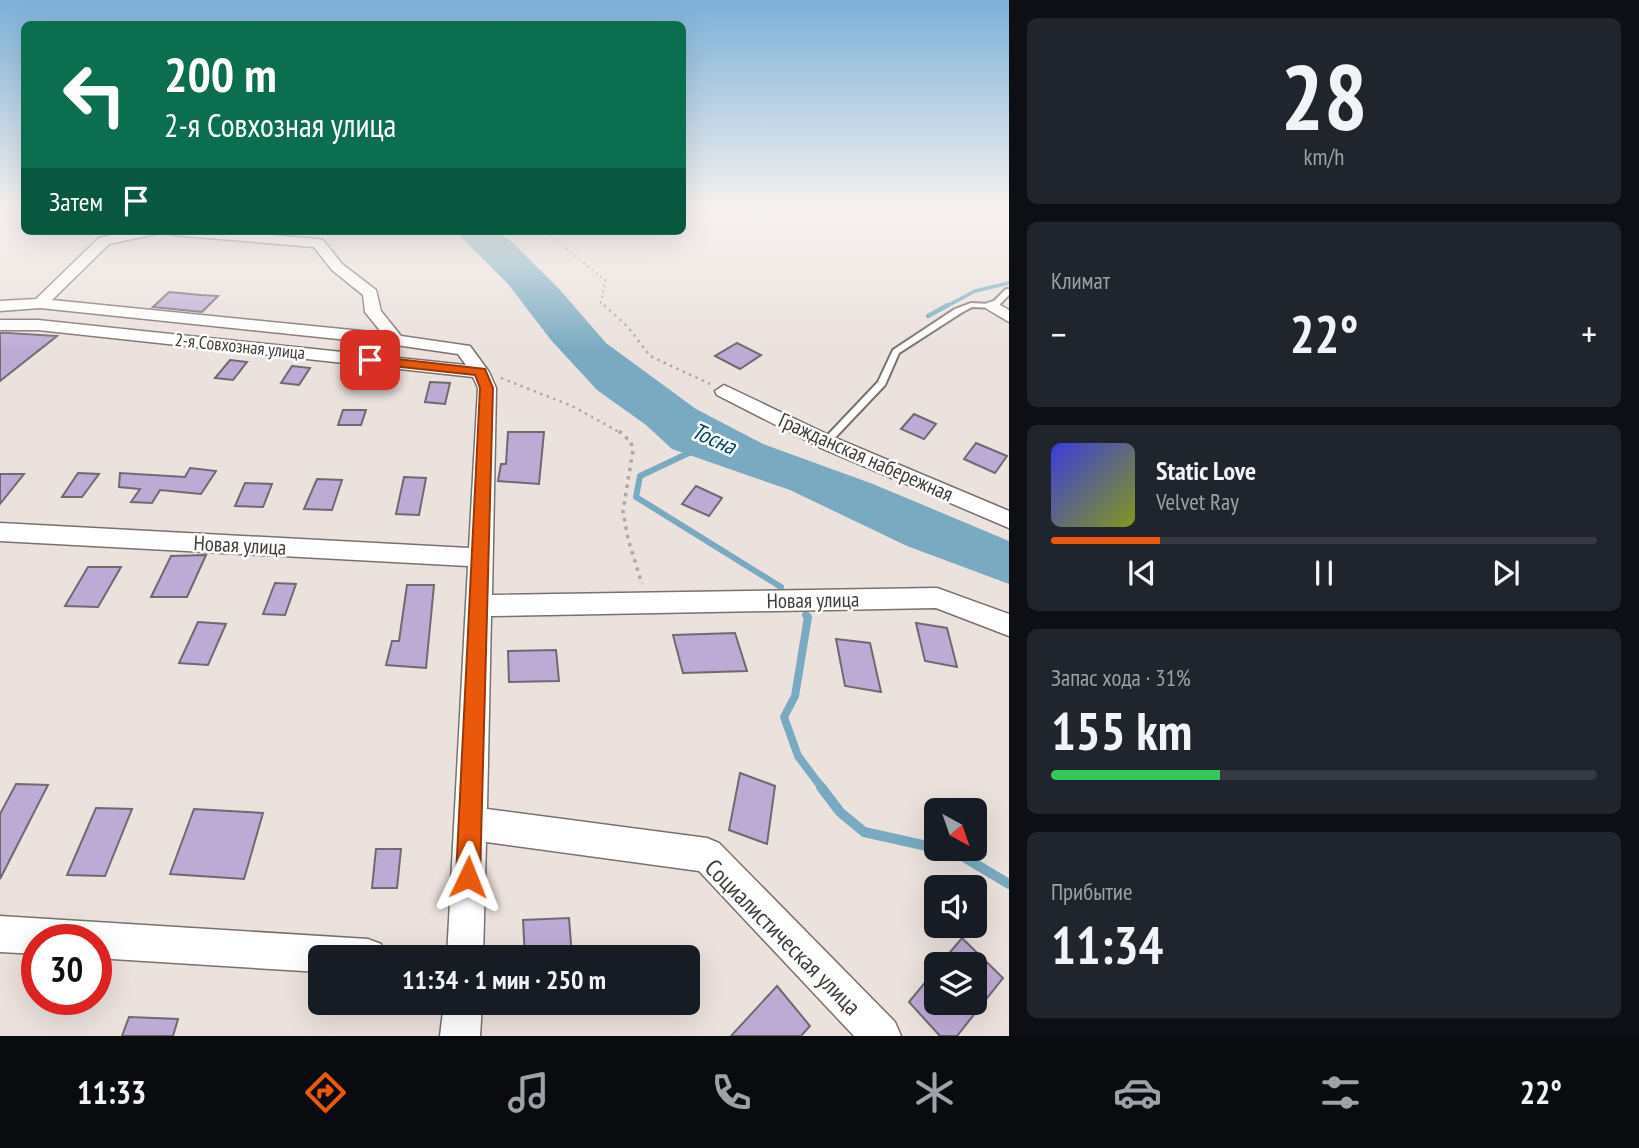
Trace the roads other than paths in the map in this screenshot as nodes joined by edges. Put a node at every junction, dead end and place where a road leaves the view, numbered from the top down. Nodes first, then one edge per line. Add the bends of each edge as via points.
1 (90, 254) edge
2 (327, 254) edge
3 (1009, 291) edge
4 (40, 303) junction
5 (0, 306) edge
6 (993, 306) junction
7 (1009, 317) edge
8 (0, 326) edge
9 (396, 340) junction
10 (477, 367) junction
11 (724, 391) road end
12 (826, 442) junction
13 (1009, 520) edge
14 (0, 533) edge
15 (480, 558) junction
16 (479, 606) junction
17 (1009, 625) edge
18 (470, 823) junction
19 (0, 934) edge
20 (21, 935) edge
21 (112, 941) edge
22 (465, 945) edge
23 (308, 953) edge
24 (462, 1015) edge
25 (460, 1036) edge
26 (881, 1036) edge

1 - 4 street
2 - 9 street via 371,293 373,312
3 - 6 lane
4 - 5 street, 2-я Совхозная улица
4 - 9 street, 2-я Совхозная улица
6 - 7 street
6 - 12 lane via 971,305 958,311 897,352 882,383
8 - 10 street, 2-я Совхозная улица via 38,325
9 - 10 street, 2-я Совхозная улица via 464,350
10 - 15 street via 487,388
11 - 12 street, Гражданская набережная
12 - 13 street, Гражданская набережная
14 - 15 street, Новая улица
15 - 16 street
16 - 17 street, Новая улица via 937,597
16 - 18 street
18 - 22 street
18 - 26 street, Социалистическая улица via 707,855
19 - 20 street
21 - 23 street
24 - 25 street

